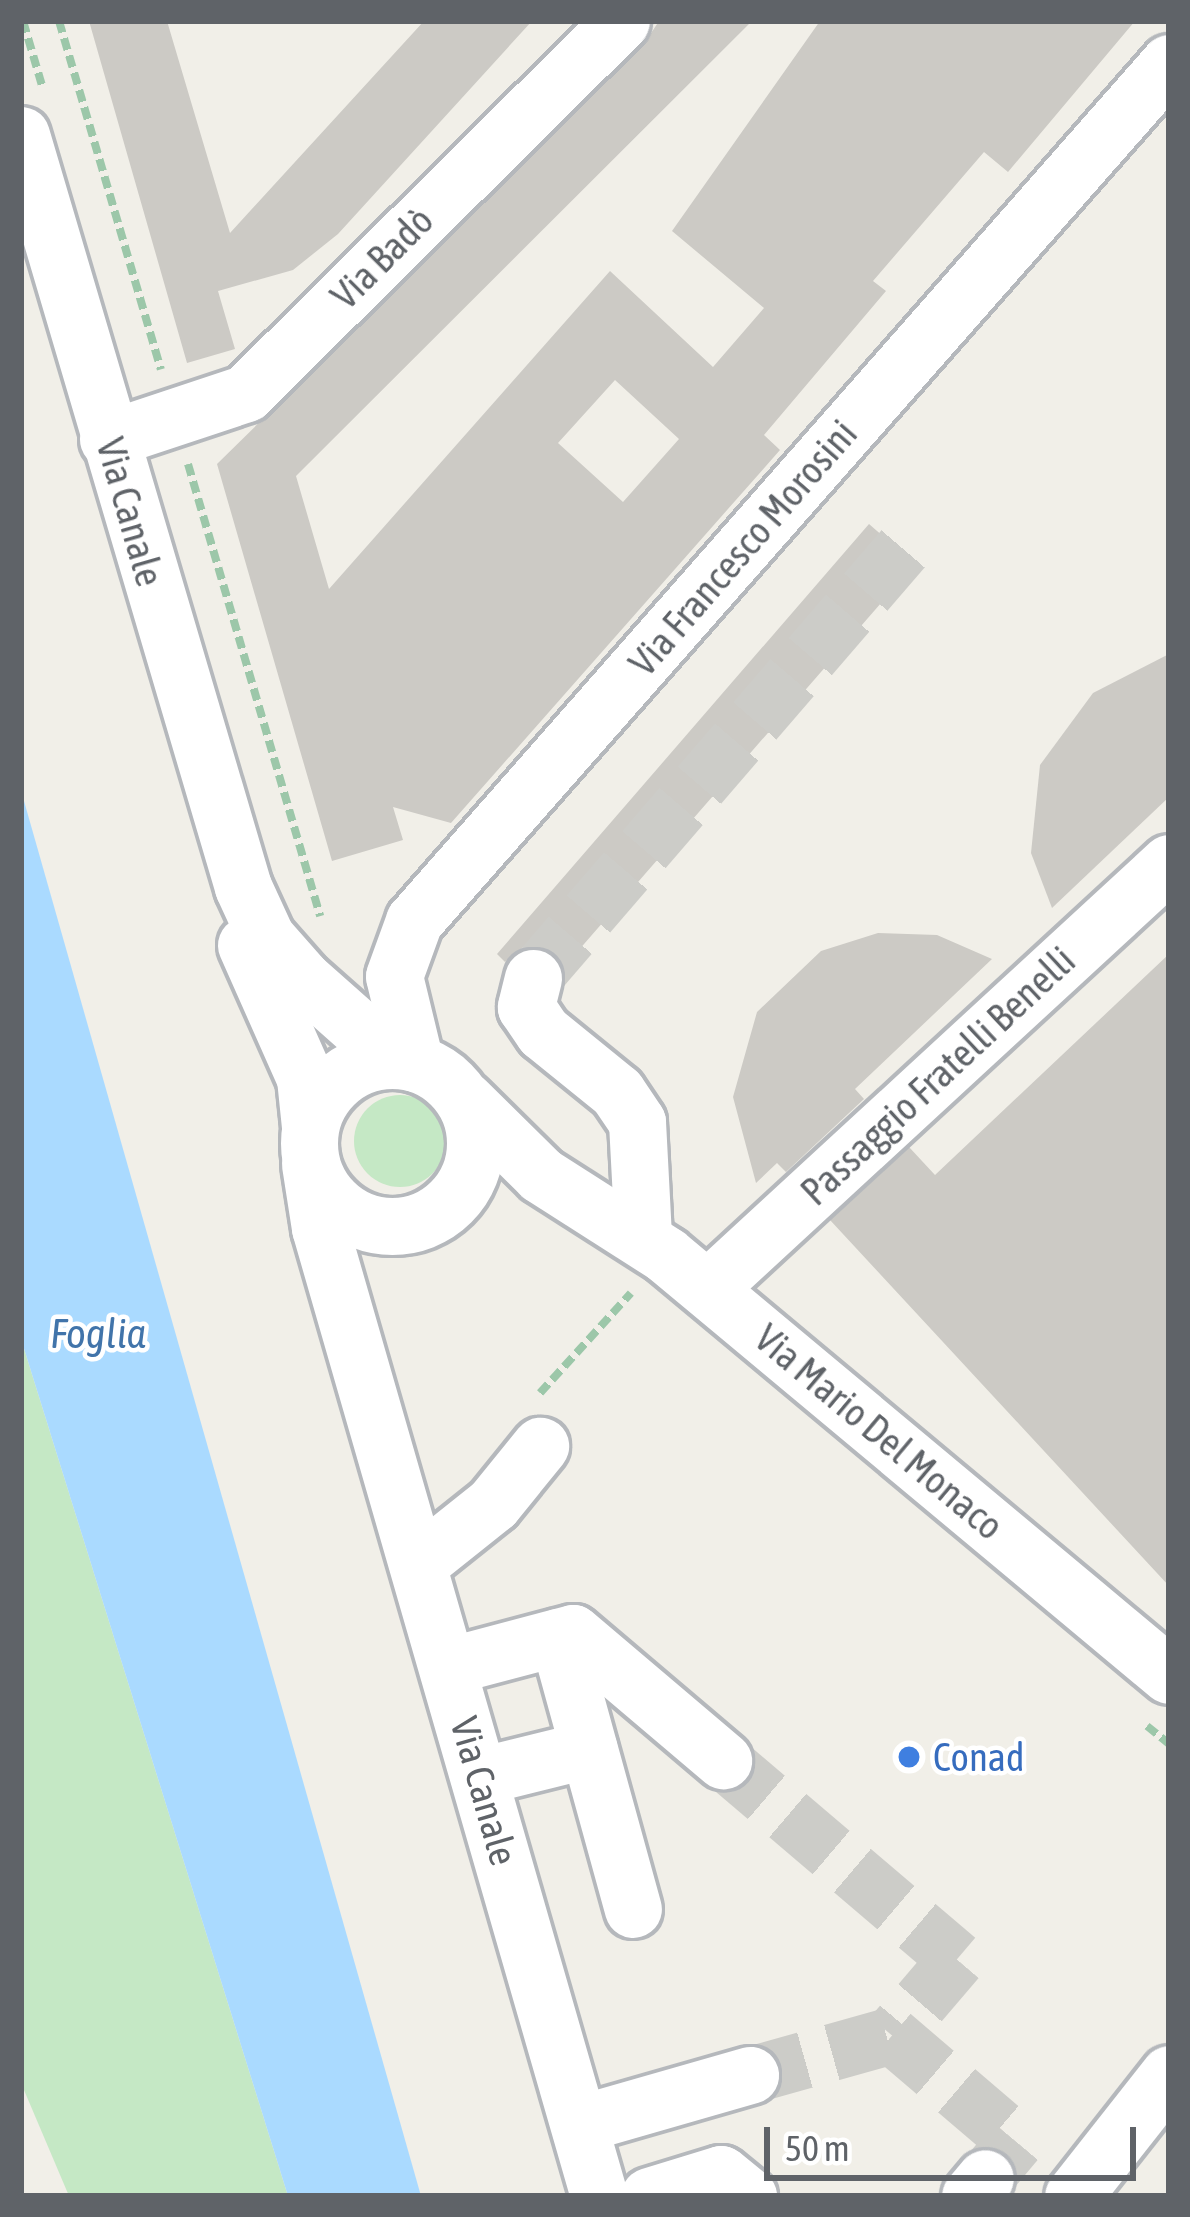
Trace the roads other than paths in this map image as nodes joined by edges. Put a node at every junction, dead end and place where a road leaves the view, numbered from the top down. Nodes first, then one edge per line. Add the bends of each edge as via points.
1 (621, 21) edge
2 (1169, 63) edge
3 (21, 135) edge
4 (108, 439) junction
5 (1169, 863) edge
6 (243, 887) junction
7 (532, 978) dead end
8 (404, 1061) junction
9 (466, 1101) junction
10 (310, 1145) junction
11 (637, 1170) junction
12 (580, 1201) junction
13 (429, 1216) junction
14 (643, 1238) junction
15 (708, 1288) junction
16 (368, 1385) junction
17 (540, 1446) dead end
18 (419, 1563) junction
19 (558, 1637) junction
20 (448, 1666) junction
21 (1169, 1675) edge
22 (589, 1749) junction
23 (723, 1760) tunnel mouth
24 (480, 1776) junction
25 (633, 1909) dead end
26 (1169, 2074) edge
27 (750, 2075) tunnel mouth
28 (579, 2124) junction
29 (732, 2189) edge
30 (599, 2196) edge
31 (649, 2196) edge
32 (1073, 2196) edge

1 - 4 street, Via Badò via 245,393
2 - 8 street, Via Francesco Morosini via 414,921 394,976
3 - 4 street, Via Canale
4 - 6 street, Via Canale
5 - 15 street, Passaggio Fratelli Benelli
6 - 8 street, Via Canale via 266,937 303,979
6 - 10 street, Via Canale via 246,950 305,1078
7 - 11 street via 526,1007 543,1032 617,1092 638,1121
8 - 9 street, Via Canale via 444,1077
8 - 10 street via 344,1075
9 - 12 street, Via Mario Del Monaco
9 - 13 street, Via Canale via 476,1130 474,1165
10 - 13 street, Via Canale via 327,1198 361,1222
10 - 16 street, Via Canale via 320,1228
11 - 12 street
11 - 14 street
12 - 13 street, Via Mario Del Monaco via 491,1192
12 - 14 street, Via Mario Del Monaco
13 - 16 street, Via Canale via 375,1269 363,1320
14 - 15 street, Via Mario Del Monaco
15 - 21 street, Via Mario Del Monaco
16 - 18 street, Via Canale
17 - 18 street via 493,1504
18 - 20 street, Via Canale
19 - 20 street
19 - 22 street
19 - 23 street via 573,1633
20 - 24 street, Via Canale
22 - 24 street
22 - 25 street
24 - 28 street, Via Canale
26 - 32 street
27 - 28 street
28 - 30 street, Via Canale
29 - 31 street

